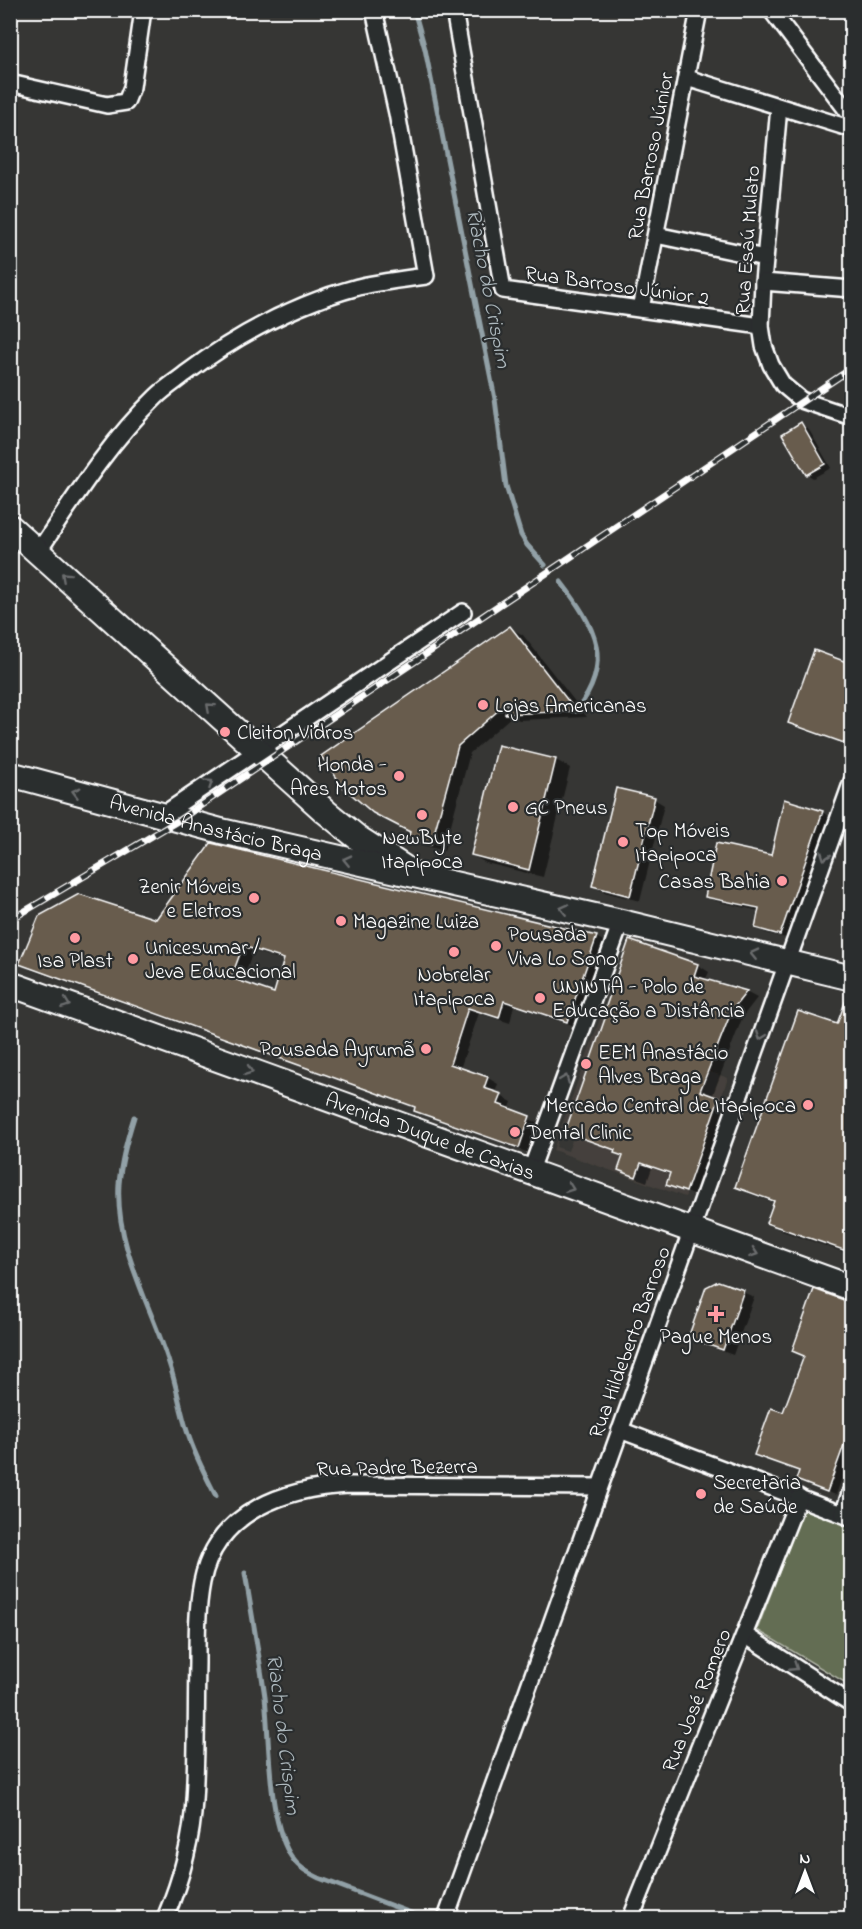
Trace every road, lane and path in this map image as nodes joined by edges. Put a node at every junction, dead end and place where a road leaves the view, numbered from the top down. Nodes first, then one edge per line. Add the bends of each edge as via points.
1 (143, 10) edge
2 (374, 10) edge
3 (454, 10) edge
4 (699, 10) edge
5 (771, 10) edge
6 (687, 78) junction
7 (10, 83) edge
8 (779, 106) junction
9 (852, 117) edge
10 (852, 129) edge
11 (656, 235) junction
12 (765, 258) junction
13 (763, 282) junction
14 (852, 290) edge
15 (641, 309) junction
16 (761, 326) junction
17 (852, 417) edge
18 (10, 527) edge
19 (38, 552) junction
20 (463, 612) dead end
21 (263, 755) junction
22 (10, 774) edge
23 (852, 781) edge
24 (161, 816) junction
25 (424, 878) junction
26 (621, 922) junction
27 (788, 962) junction
28 (852, 978) edge
29 (10, 984) edge
30 (531, 1173) junction
31 (691, 1231) junction
32 (852, 1288) edge
33 (620, 1430) junction
34 (599, 1487) junction
35 (852, 1488) edge
36 (799, 1497) junction
37 (847, 1516) edge
38 (745, 1635) junction
39 (852, 1704) edge
40 (165, 1918) edge
41 (446, 1918) edge
42 (631, 1918) edge

1 - 7 street via 132,87 126,102 107,105
2 - 19 street via 426,276 360,287 310,303 260,325 209,356 157,395 116,440
3 - 15 street, Rua Barroso Júnior 2 via 503,290
4 - 6 street, Rua Barroso Júnior
5 - 9 street
6 - 8 street
6 - 11 street, Rua Barroso Júnior
8 - 10 street
8 - 12 street, Rua Esaú Mulato
11 - 12 street
11 - 15 street, Rua Barroso Júnior
12 - 13 street, Rua Esaú Mulato
13 - 14 street
13 - 16 street, Rua Esaú Mulato
15 - 16 street, Rua Barroso Júnior 2
16 - 17 street, Rua Esaú Mulato via 771,365 783,385 801,400
18 - 19 main road, Avenida Anastácio Braga
21 -> 19 main road, Avenida Anastácio Braga
20 - 21 street
24 -> 21 street
21 - 25 main road, Avenida Anastácio Braga via 358,838
24 -> 22 main road, Avenida Anastácio Braga
23 -> 27 street, Rua Hildeberto Barroso
25 -> 24 main road, Avenida Anastácio Braga
26 -> 25 main road, Avenida Anastácio Braga
27 -> 26 main road, Avenida Anastácio Braga
30 -> 26 street
27 - 28 main road, Avenida Anastácio Braga
27 -> 31 street, Rua Hildeberto Barroso
29 -> 30 main road, Avenida Duque de Caxias
30 -> 31 main road, Avenida Duque de Caxias
31 -> 32 main road, Avenida Duque de Caxias
31 - 33 street, Rua Hildeberto Barroso
33 - 34 street, Rua Hildeberto Barroso
33 - 36 street
34 - 40 street, Rua Padre Bezerra via 349,1485 304,1490 271,1500 238,1521 219,1541 202,1581 192,1822 186,1860
34 - 41 street, Rua Hildeberto Barroso
35 - 37 street
36 - 37 street
36 - 38 street, Rua José Romero
38 -> 39 street
38 - 42 street, Rua José Romero

